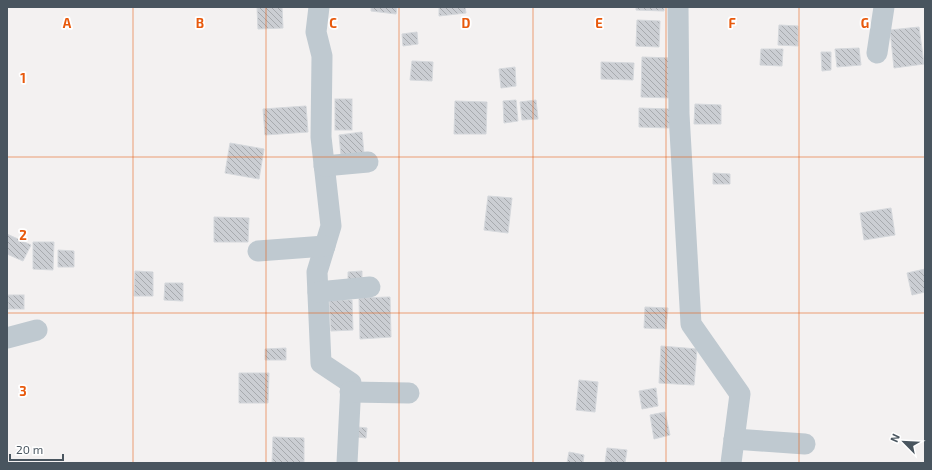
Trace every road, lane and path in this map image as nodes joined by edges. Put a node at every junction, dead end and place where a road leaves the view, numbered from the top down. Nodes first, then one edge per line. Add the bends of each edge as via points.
1 (319, 7) edge
2 (678, 7) edge
3 (884, 7) edge
4 (877, 53) dead end
5 (368, 162) dead end
6 (324, 166) junction
7 (325, 246) junction
8 (258, 251) dead end
9 (370, 287) dead end
10 (318, 292) junction
11 (37, 330) dead end
12 (7, 338) edge
13 (350, 392) junction
14 (409, 393) dead end
15 (734, 439) junction
16 (805, 444) dead end
17 (347, 463) edge
18 (731, 463) edge

1 - 6 street via 316,32 322,56 321,137
2 - 15 street via 678,114 691,324 740,394
3 - 4 street
5 - 6 street
6 - 7 street via 331,226
7 - 8 street
7 - 10 street via 317,272
9 - 10 street
10 - 13 street via 321,363 350,383
11 - 12 street
13 - 14 street
13 - 17 street
15 - 16 street
15 - 18 street

